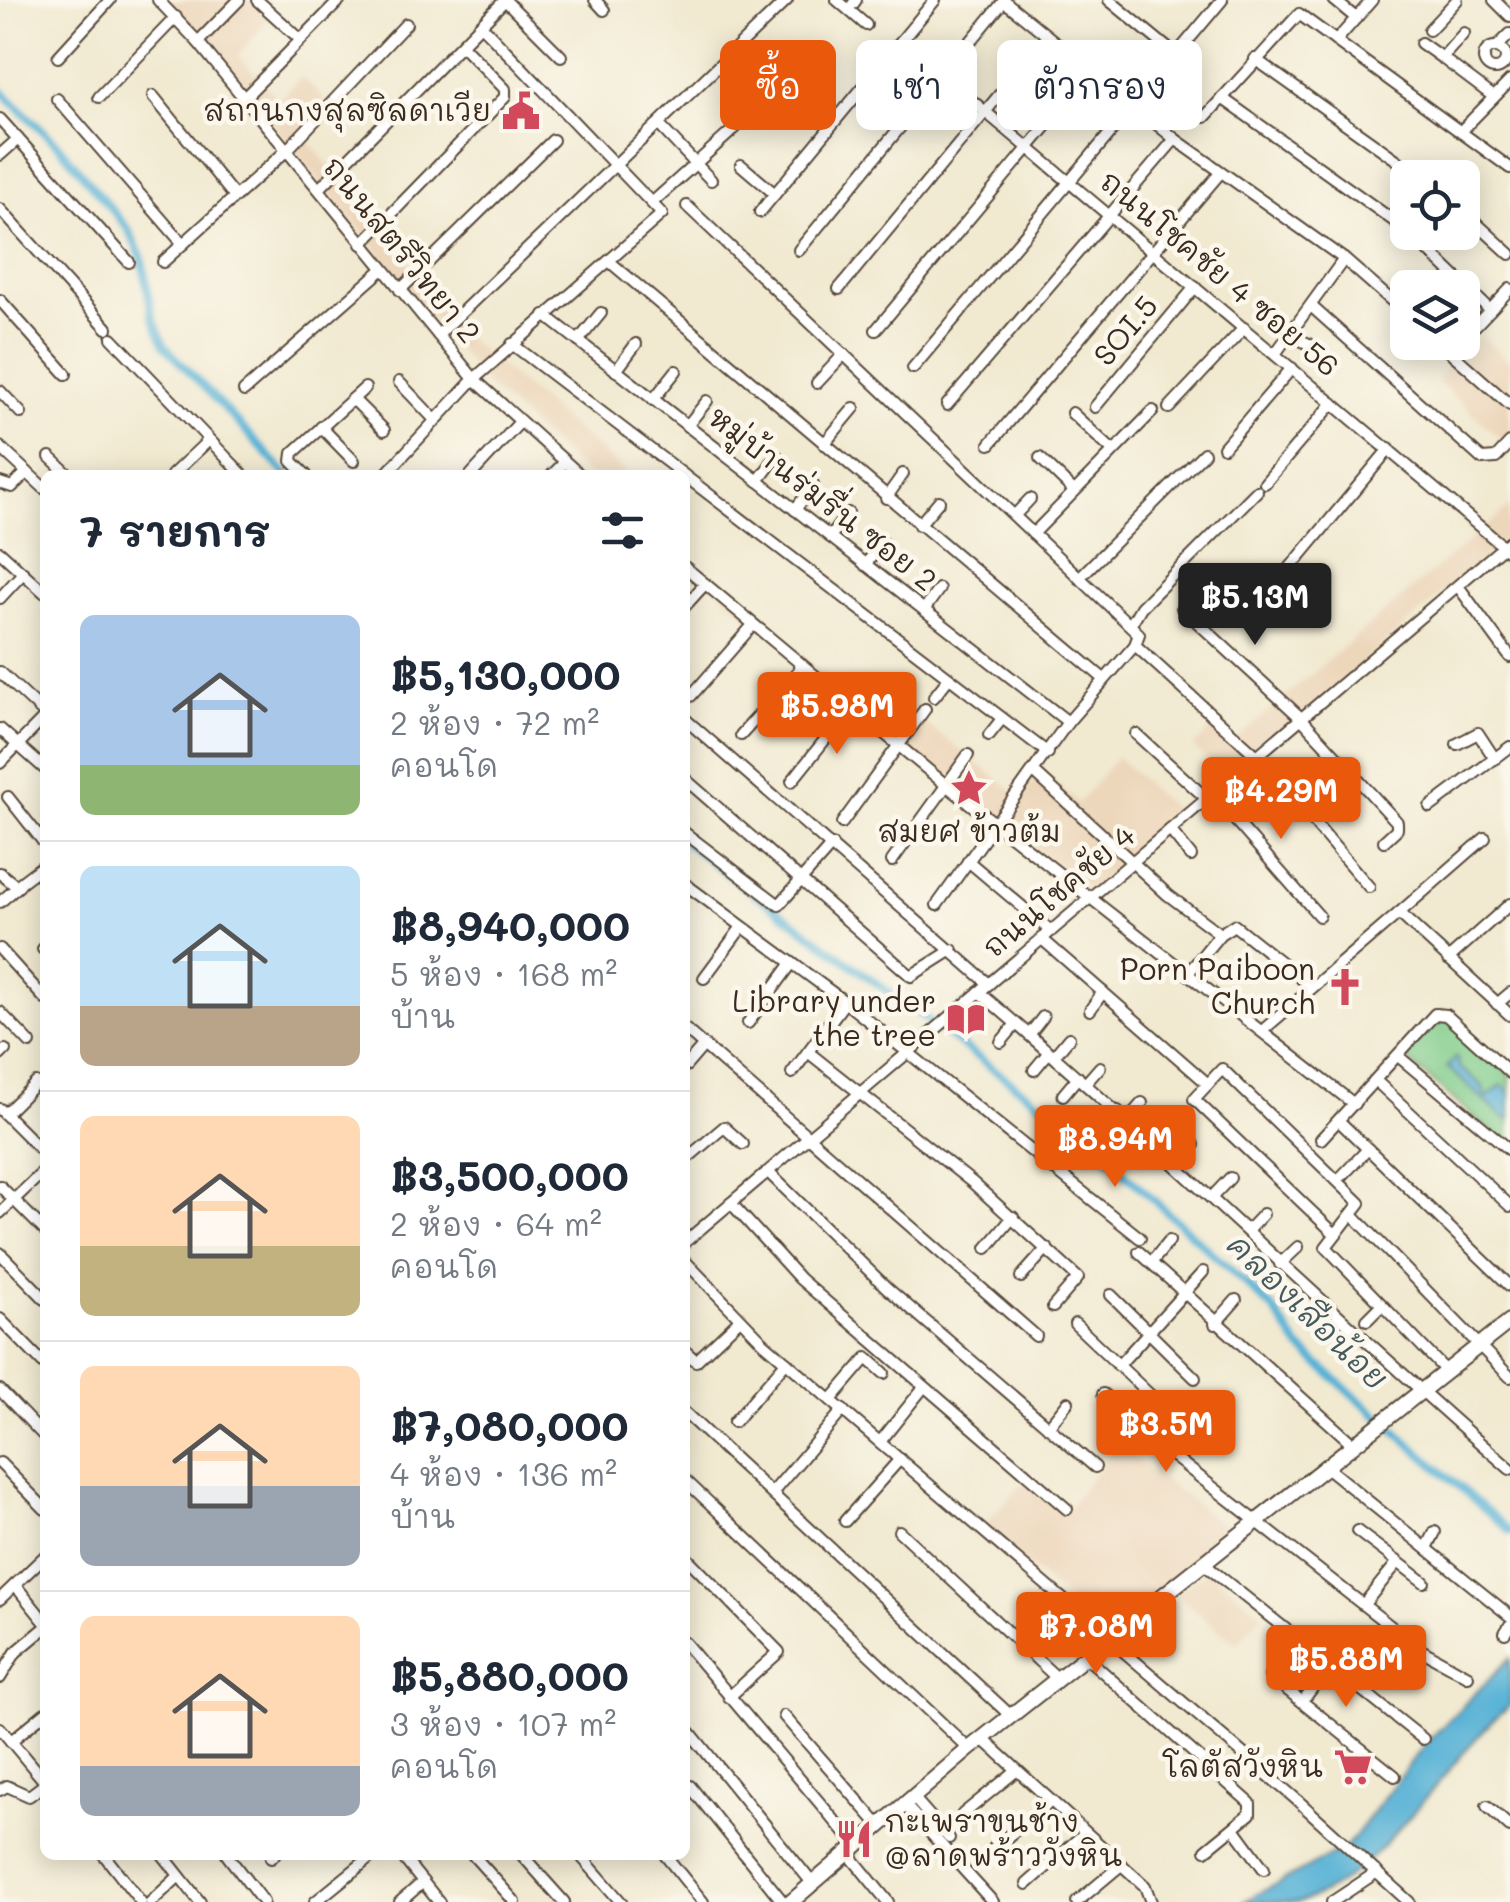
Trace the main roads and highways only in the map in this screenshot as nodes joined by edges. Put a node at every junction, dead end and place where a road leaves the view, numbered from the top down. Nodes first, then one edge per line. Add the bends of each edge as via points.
1 (1510, 1322) edge
2 (791, 1902) edge

1 - 2 main road via 983,1738

